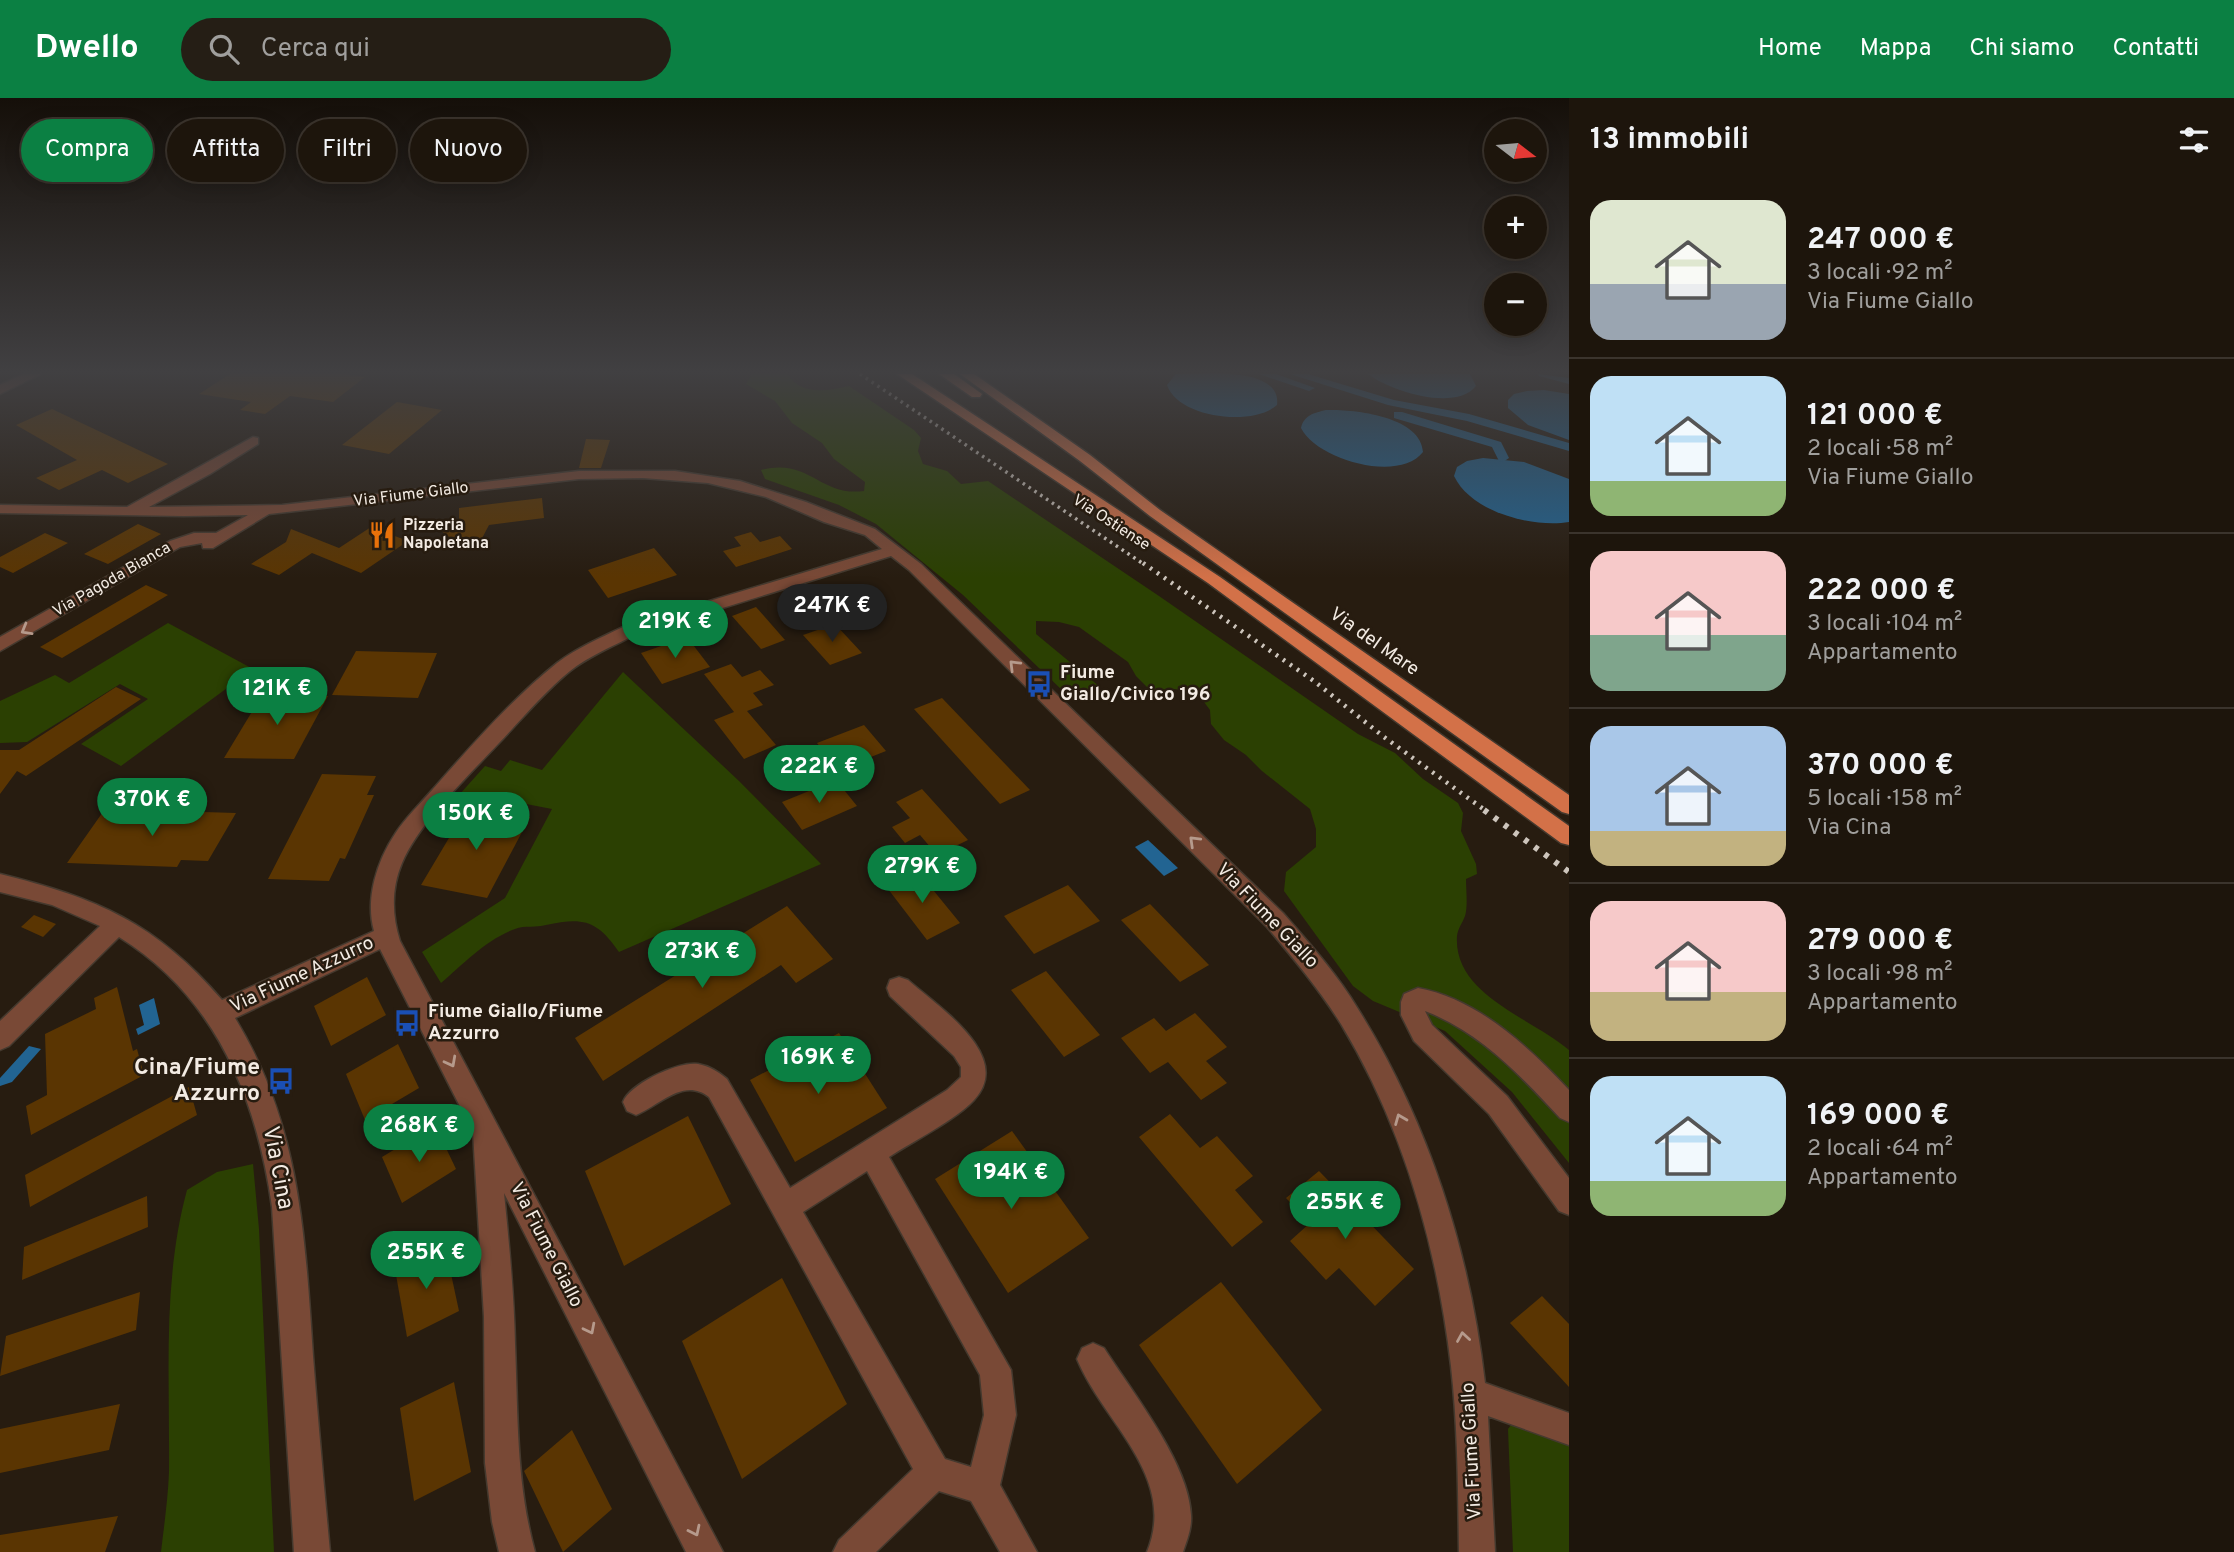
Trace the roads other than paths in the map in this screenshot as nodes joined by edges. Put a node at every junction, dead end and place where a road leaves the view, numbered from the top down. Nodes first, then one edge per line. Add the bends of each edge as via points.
1 (252, 442) edge
2 (989, 442) edge
3 (1005, 442) edge
4 (1051, 442) edge
5 (0, 509) edge
6 (266, 510) junction
7 (128, 512) junction
8 (817, 512) junction
9 (895, 550) junction
10 (836, 570) junction
11 (1266, 620) junction
12 (0, 645) edge
13 (1569, 806) edge
14 (1569, 837) edge
15 (0, 883) edge
16 (118, 923) junction
17 (386, 936) junction
18 (899, 989) dead end
19 (218, 1014) junction
20 (0, 1038) edge
21 (636, 1102) dead end
22 (1569, 1108) edge
23 (484, 1126) junction
24 (872, 1153) junction
25 (1569, 1201) edge
26 (785, 1207) junction
27 (1093, 1359) dead end
28 (1470, 1394) junction
29 (1569, 1429) edge
30 (934, 1473) junction
31 (982, 1486) junction
32 (312, 1552) edge
33 (517, 1552) edge
34 (705, 1552) edge
35 (851, 1552) edge
36 (1018, 1552) edge
37 (1165, 1552) edge
38 (1476, 1552) edge

1 - 7 street
2 - 11 main road, Via Ostiense
3 - 11 main road, Via Ostiense via 1202,571
4 - 13 main road, Via del Mare
5 - 7 street, Via Fiume Giallo
6 - 7 street, Via Fiume Giallo
6 - 8 street, Via Fiume Giallo via 623,474 739,486
6 -> 12 street, Via Pagoda Bianca via 218,538 189,539 170,547
8 - 9 street, Via Fiume Giallo via 862,527
8 - 10 street, Via Fiume Giallo via 864,541 858,556
9 - 10 street, Via Fiume Giallo
28 -> 9 street, Via Fiume Giallo via 1454,1289 1423,1178 1376,1062 1338,996 1266,911
10 - 17 street, Via Fiume Giallo via 628,631 590,649 554,676 403,838 383,888
11 - 14 main road, Via Ostiense
15 - 16 street, Via Cina via 49,894
16 - 19 street, Via Cina via 171,959
16 - 20 street
17 - 19 street, Via Fiume Azzurro
17 -> 23 street, Via Fiume Giallo
18 - 24 street via 964,1050 973,1062 974,1075 962,1095
19 - 32 street, Via Cina via 254,1082 280,1163 292,1259
21 - 26 street via 680,1077 698,1075 712,1082
22 - 25 street via 1517,1054 1486,1030 1429,1000 1413,1002 1413,1015 1423,1033 1498,1105
23 - 33 street via 499,1318 498,1432 505,1499
23 -> 34 street, Via Fiume Giallo
24 - 26 street
24 - 31 street via 995,1370 1002,1414
26 - 30 street
27 - 37 street via 1170,1485 1173,1529
28 - 29 street
28 - 38 street, Via Fiume Giallo
30 - 31 street
30 - 35 street
31 - 36 street

